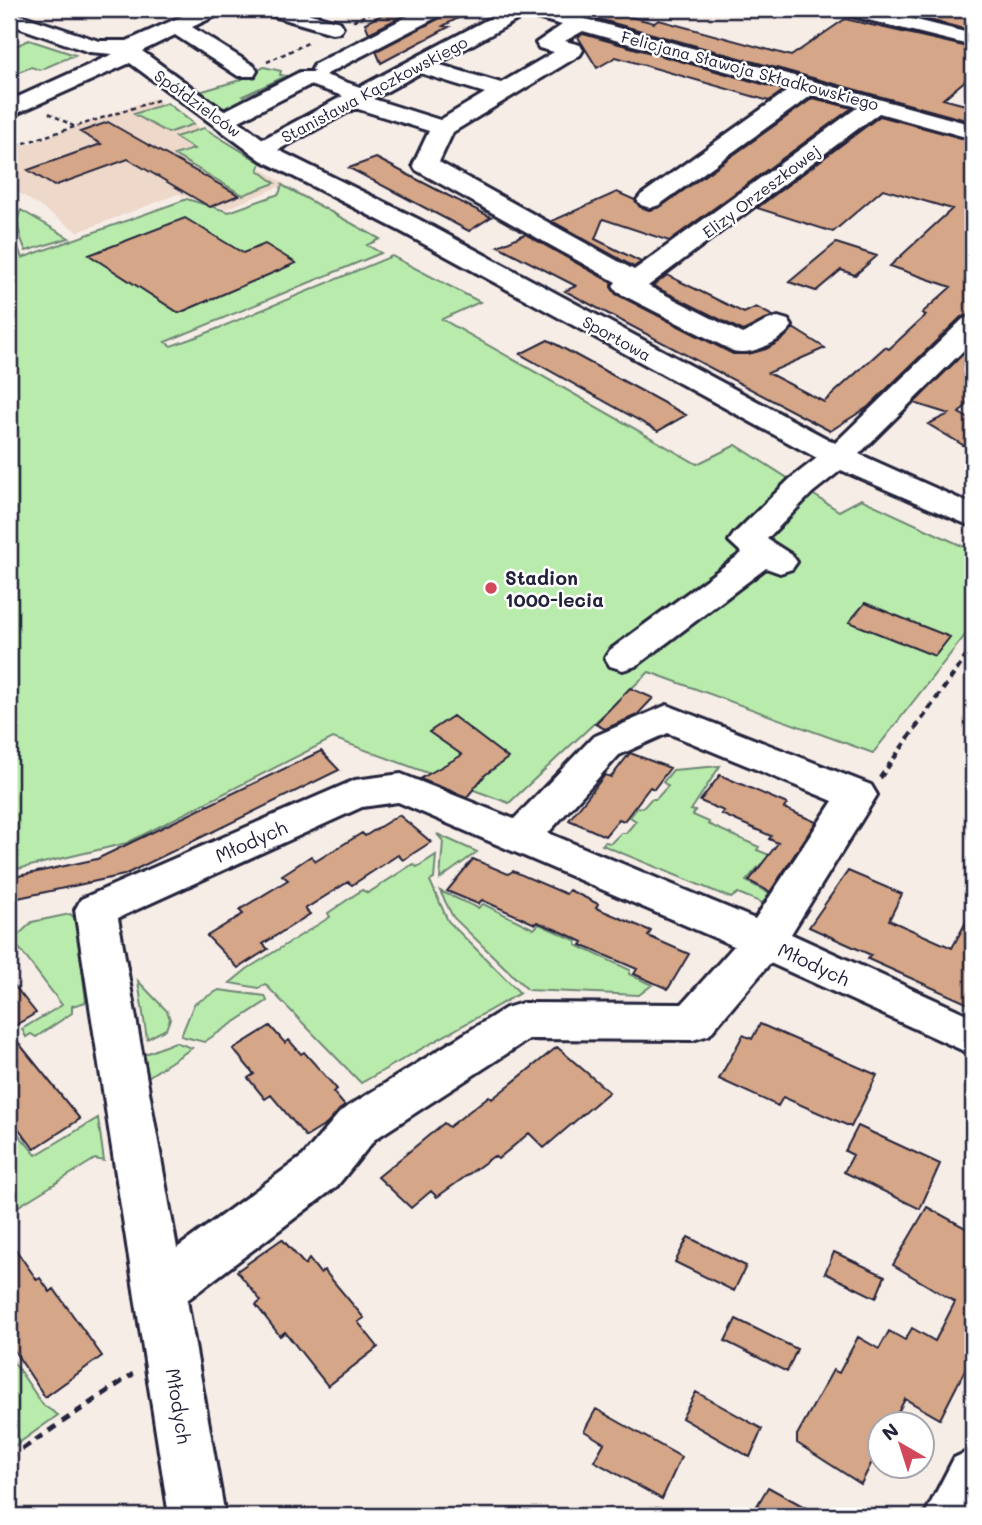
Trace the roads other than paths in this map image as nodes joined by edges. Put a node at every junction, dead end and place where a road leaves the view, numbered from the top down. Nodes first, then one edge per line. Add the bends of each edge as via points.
1 (215, 9) edge
2 (270, 9) edge
3 (438, 9) edge
4 (524, 9) edge
5 (847, 9) edge
6 (9, 17) edge
7 (580, 24) junction
8 (407, 25) junction
9 (176, 26) junction
10 (334, 28) road end
11 (973, 40) edge
12 (461, 41) junction
13 (131, 51) junction
14 (418, 65) junction
15 (255, 67) road end
16 (323, 69) dead end
17 (9, 84) edge
18 (809, 86) junction
19 (504, 91) junction
20 (40, 95) junction
21 (358, 97) junction
22 (876, 105) junction
23 (9, 110) edge
24 (222, 121) junction
25 (443, 128) junction
26 (973, 132) edge
27 (265, 151) junction
28 (650, 200) dead end
29 (640, 279) junction
30 (973, 325) edge
31 (778, 326) dead end
32 (839, 456) junction
33 (973, 517) edge
34 (623, 658) dead end
35 (520, 838) junction
36 (764, 941) junction
37 (973, 1037) edge
38 (160, 1290) junction
39 (973, 1477) edge
40 (197, 1516) edge
41 (952, 1516) edge

1 - 9 street
2 - 10 street
3 - 8 street
4 - 7 street, Felicjana Sławoja Składkowskiego
4 - 12 street, Stanisława Kączkowskiego
5 - 11 street
6 - 13 street via 97,47
7 - 18 street, Felicjana Sławoja Składkowskiego
7 - 19 street via 547,43 572,50
8 - 12 street
8 - 16 street
9 - 13 street
9 - 15 street
12 - 14 street, Stanisława Kączkowskiego
13 - 20 street
13 - 24 street, Spółdzielców
14 - 19 street
14 - 21 street, Stanisława Kączkowskiego
17 - 20 street
18 - 22 street, Felicjana Sławoja Składkowskiego
18 - 28 street
19 - 25 street
20 - 23 street
21 - 24 street via 307,77
21 - 25 street
21 - 27 street, Stanisława Kączkowskiego
22 - 26 street, Felicjana Sławoja Składkowskiego
22 - 29 street, Elizy Orzeszkowej
24 - 27 street, Spółdzielców
25 - 29 street via 425,165
27 - 32 street, Sportowa
29 - 31 street via 627,286 743,345
30 - 32 street
32 - 33 street, Sportowa
32 - 34 street via 746,541 773,558
35 - 36 street, Młodych
35 - 36 street via 606,746 667,718 857,795
35 - 38 street, Młodych via 401,788 355,794 96,911
36 - 37 street, Młodych
36 - 38 street via 693,1022 522,1021 358,1125 320,1171
38 - 40 street, Młodych
39 - 41 street

